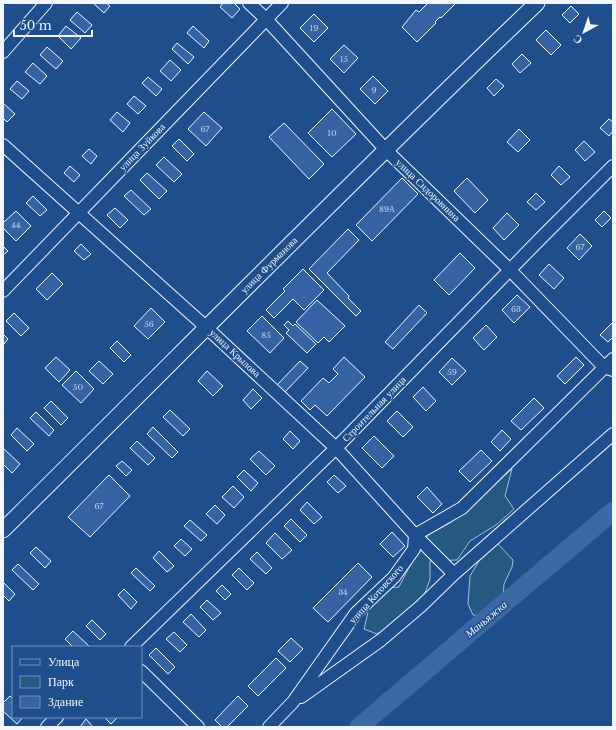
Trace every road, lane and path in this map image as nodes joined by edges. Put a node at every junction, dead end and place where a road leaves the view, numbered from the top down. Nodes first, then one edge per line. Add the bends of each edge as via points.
1 (46, 3) edge
2 (249, 3) edge
3 (282, 3) edge
4 (537, 3) edge
5 (266, 19) junction
6 (3, 52) edge
7 (3, 145) edge
8 (386, 150) junction
9 (613, 166) edge
10 (80, 213) junction
11 (510, 270) junction
12 (3, 291) edge
13 (207, 328) junction
14 (610, 365) edge
15 (613, 434) edge
16 (336, 448) junction
17 (3, 530) edge
18 (415, 535) junction
19 (454, 574) junction
20 (132, 646) edge
21 (142, 672) edge
22 (293, 702) junction
23 (57, 718) edge
24 (47, 727) edge
25 (198, 727) edge
26 (269, 727) edge

1 - 6 street
2 - 5 street, улица Сидоровнина
3 - 5 street, улица Зуйкова
4 - 8 main road, улица Фурманова
5 - 8 street, улица Сидоровнина
5 - 10 street, улица Зуйкова
7 - 10 street, улица Крылова
8 - 11 street, улица Сидоровнина
8 - 13 main road, улица Фурманова
9 - 11 street, Строительная улица
10 - 12 street, улица Зуйкова
10 - 13 street, улица Крылова
11 - 14 street, улица Сидоровнина
11 - 16 street, Строительная улица
13 - 16 street, улица Крылова
13 - 17 main road, улица Фурманова
14 - 18 street via 462,508
15 - 19 street
16 - 18 street, улица Крылова
16 - 20 street, Строительная улица
18 - 19 street, улица Крылова
18 - 22 street, улица Котовского via 414,550 394,577 356,613
19 - 22 street via 381,640
21 - 25 street
22 - 26 street, улица Котовского
23 - 24 street

